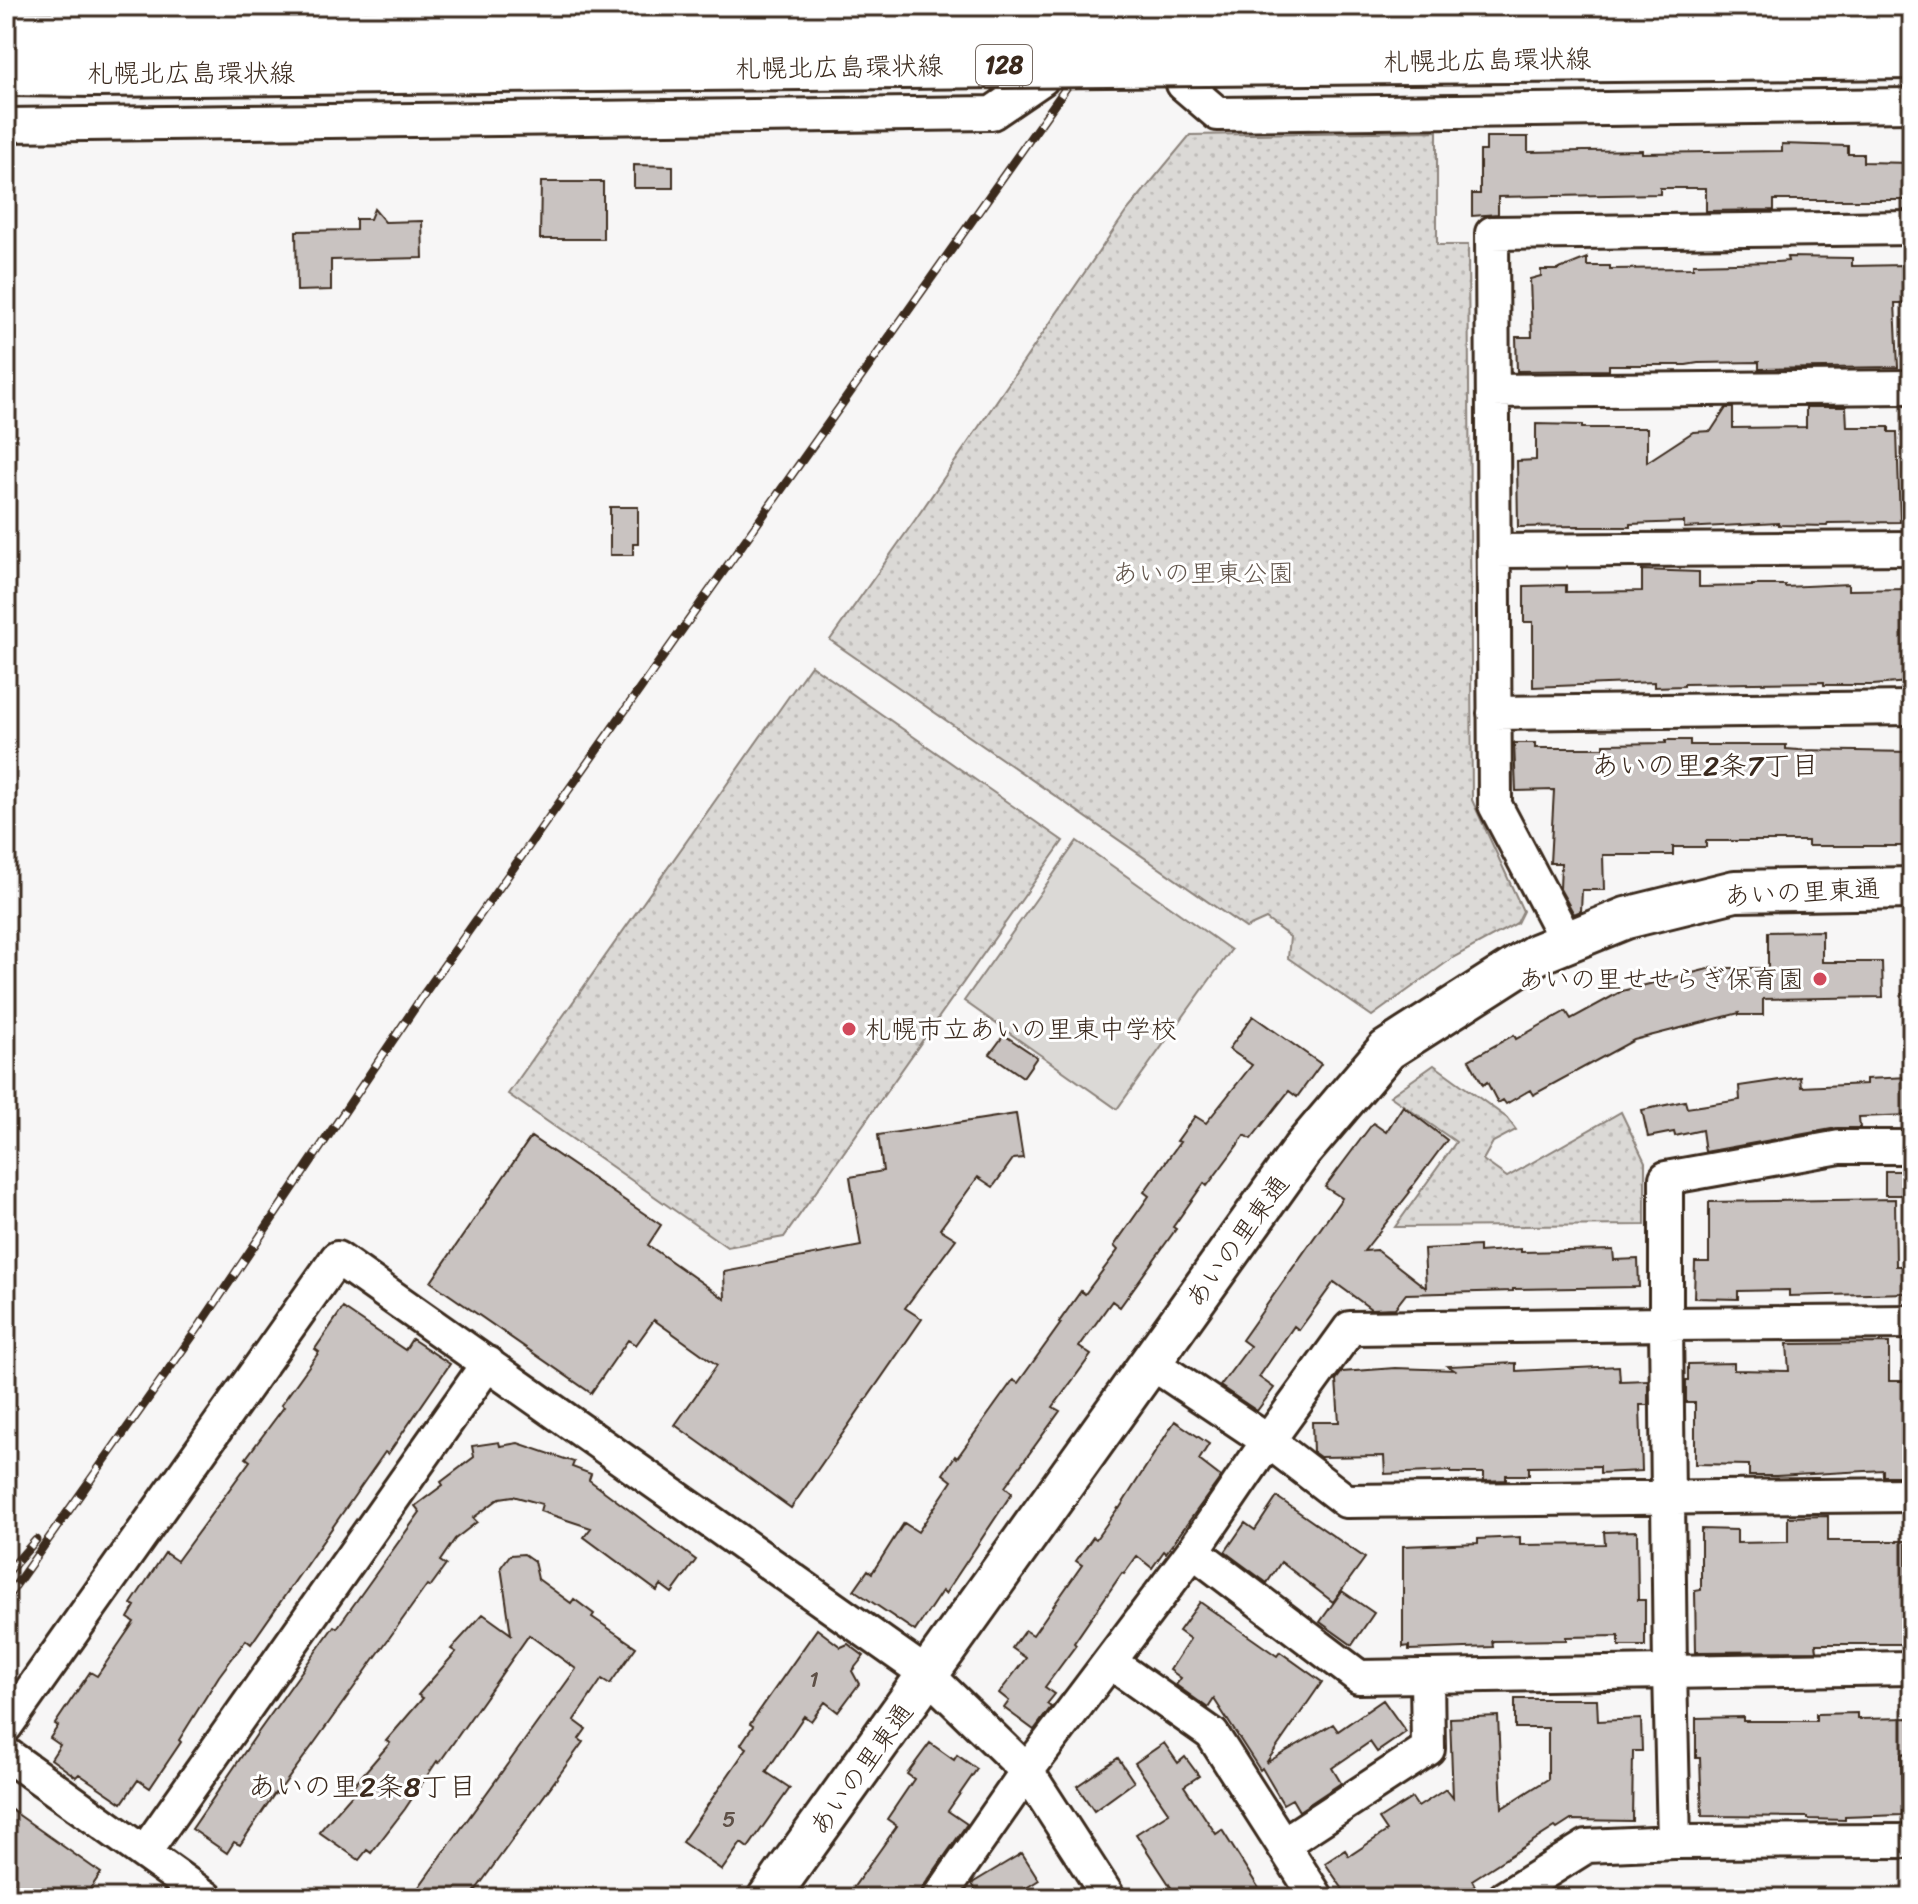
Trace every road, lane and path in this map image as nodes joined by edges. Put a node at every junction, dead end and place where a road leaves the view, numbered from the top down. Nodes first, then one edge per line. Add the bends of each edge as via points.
1 (718, 6) edge
2 (1038, 6) edge
3 (1190, 6) edge
4 (1912, 16) edge
5 (6, 33) edge
6 (95, 54) junction
7 (1912, 56) edge
8 (6, 73) edge
9 (1912, 105) edge
10 (721, 116) junction
11 (6, 125) edge
12 (1912, 228) edge
13 (1912, 387) edge
14 (1493, 391) junction
15 (1912, 548) edge
16 (1494, 551) junction
17 (1912, 708) edge
18 (1494, 713) junction
19 (1912, 888) edge
20 (1567, 942) junction
21 (1912, 1147) edge
22 (1912, 1322) edge
23 (1666, 1324) junction
24 (1150, 1362) junction
25 (488, 1363) junction
26 (1268, 1441) junction
27 (1912, 1495) edge
28 (1669, 1497) junction
29 (1193, 1551) junction
30 (1110, 1662) junction
31 (1912, 1668) edge
32 (1670, 1671) junction
33 (928, 1675) junction
34 (1427, 1676) junction
35 (6, 1726) edge
36 (6, 1754) edge
37 (1027, 1771) junction
38 (1912, 1841) edge
39 (1674, 1842) junction
40 (1283, 1844) junction
41 (144, 1853) junction
42 (207, 1898) edge
43 (768, 1898) edge
44 (939, 1898) edge
45 (1109, 1898) edge
46 (1317, 1898) edge
47 (1504, 1898) edge

1 - 10 street
2 - 10 street via 1042,79 992,113
3 - 9 street via 1180,15 1183,84 1218,114
4 - 6 main road, 札幌北広島環状線 / 128, bridge
5 - 6 main road, 札幌北広島環状線 / 128
6 - 7 main road, 札幌北広島環状線 / 128, bridge
6 - 8 main road, 札幌北広島環状線 / 128
10 - 11 street
12 - 14 street via 1492,233
13 - 14 street
14 - 16 street
15 - 16 street
16 - 18 street
17 - 18 street
18 - 20 street via 1495,805
19 - 20 street, あいの里東通 via 1735,891 1626,918
20 - 24 street, あいの里東通 via 1537,954 1387,1050 1302,1150
21 - 23 street via 1840,1147 1666,1178
22 - 23 street
23 - 26 street via 1350,1328
23 - 28 street
24 - 26 street
24 - 33 street, あいの里東通
25 - 33 street
25 - 35 street via 337,1258
25 - 41 street
26 - 28 street via 1346,1501
26 - 29 street
27 - 28 street
28 - 32 street
29 - 30 street
29 - 34 street via 1359,1677
30 - 37 street
30 - 40 street via 1212,1734
31 - 32 street
32 - 34 street
32 - 39 street
33 - 37 street
33 - 43 street, あいの里東通
34 - 40 street via 1428,1749
36 - 41 street
37 - 44 street
37 - 45 street
38 - 39 street
39 - 47 street via 1587,1846
40 - 46 street
41 - 42 street

